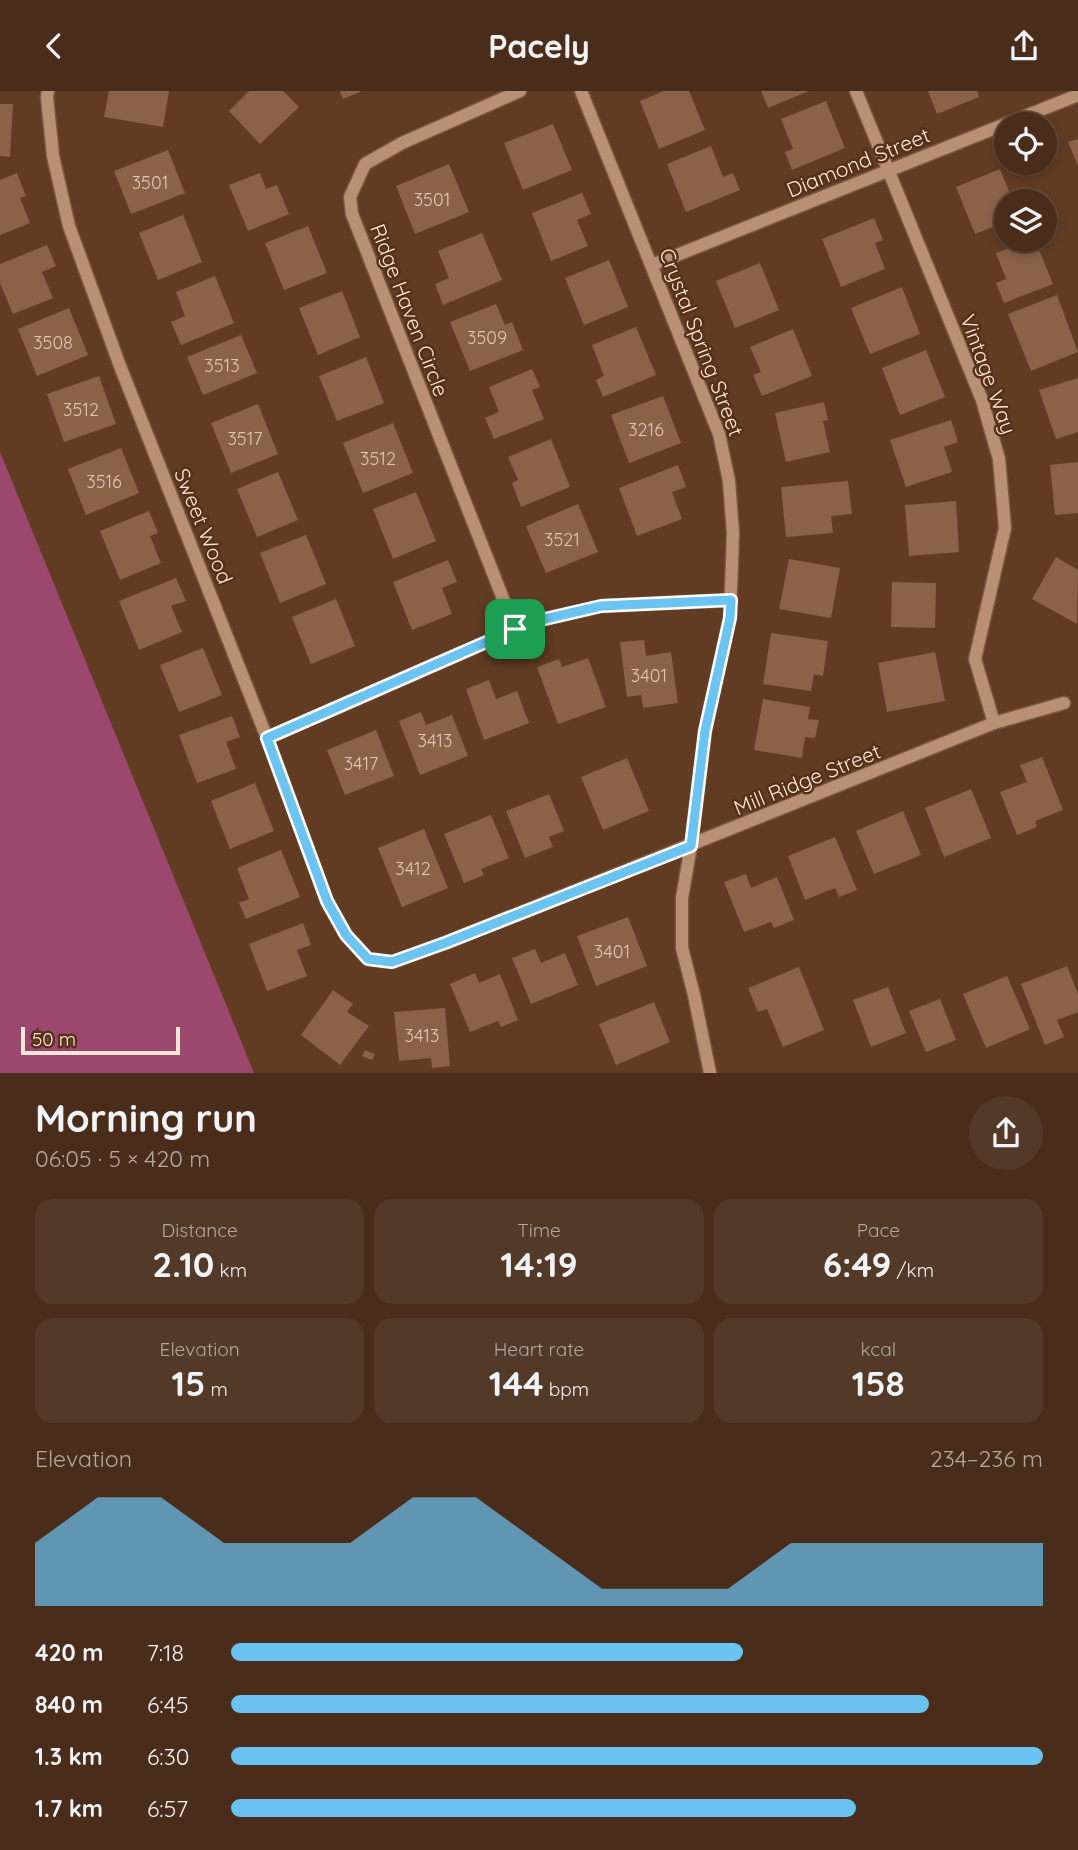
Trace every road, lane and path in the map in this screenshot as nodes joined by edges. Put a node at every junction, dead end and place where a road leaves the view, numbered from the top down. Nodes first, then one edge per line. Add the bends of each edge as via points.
1 (48, 91) edge
2 (520, 91) edge
3 (581, 91) edge
4 (856, 91) edge
5 (1078, 95) edge
6 (887, 171) junction
7 (652, 265) junction
8 (731, 600) junction
9 (515, 629) junction
10 (1064, 703) dead end
11 (994, 723) junction
12 (267, 738) junction
13 (691, 846) junction
14 (368, 959) joint
15 (710, 1073) edge

1 - 12 street, Sweet Wood via 53,156 69,226
2 - 9 street, Ridge Haven Circle via 365,164 350,197 352,214
3 - 7 street, Crystal Spring Street
4 - 6 street, Vintage Way
5 - 6 street, Diamond Street
6 - 7 street, Diamond Street
6 - 11 street, Vintage Way via 982,400 999,459 1005,528 975,659
7 - 8 street, Crystal Spring Street via 719,433 733,533
8 - 9 street via 601,606
8 - 13 street, Crystal Spring Street via 705,731
9 - 12 street
10 - 11 street, Mill Ridge Street
11 - 13 street, Mill Ridge Street
12 - 14 street, Sweet Wood via 327,901 346,935
13 - 14 street, Mill Ridge Street via 392,962
13 - 15 street, Crystal Spring Street via 682,898 681,948

